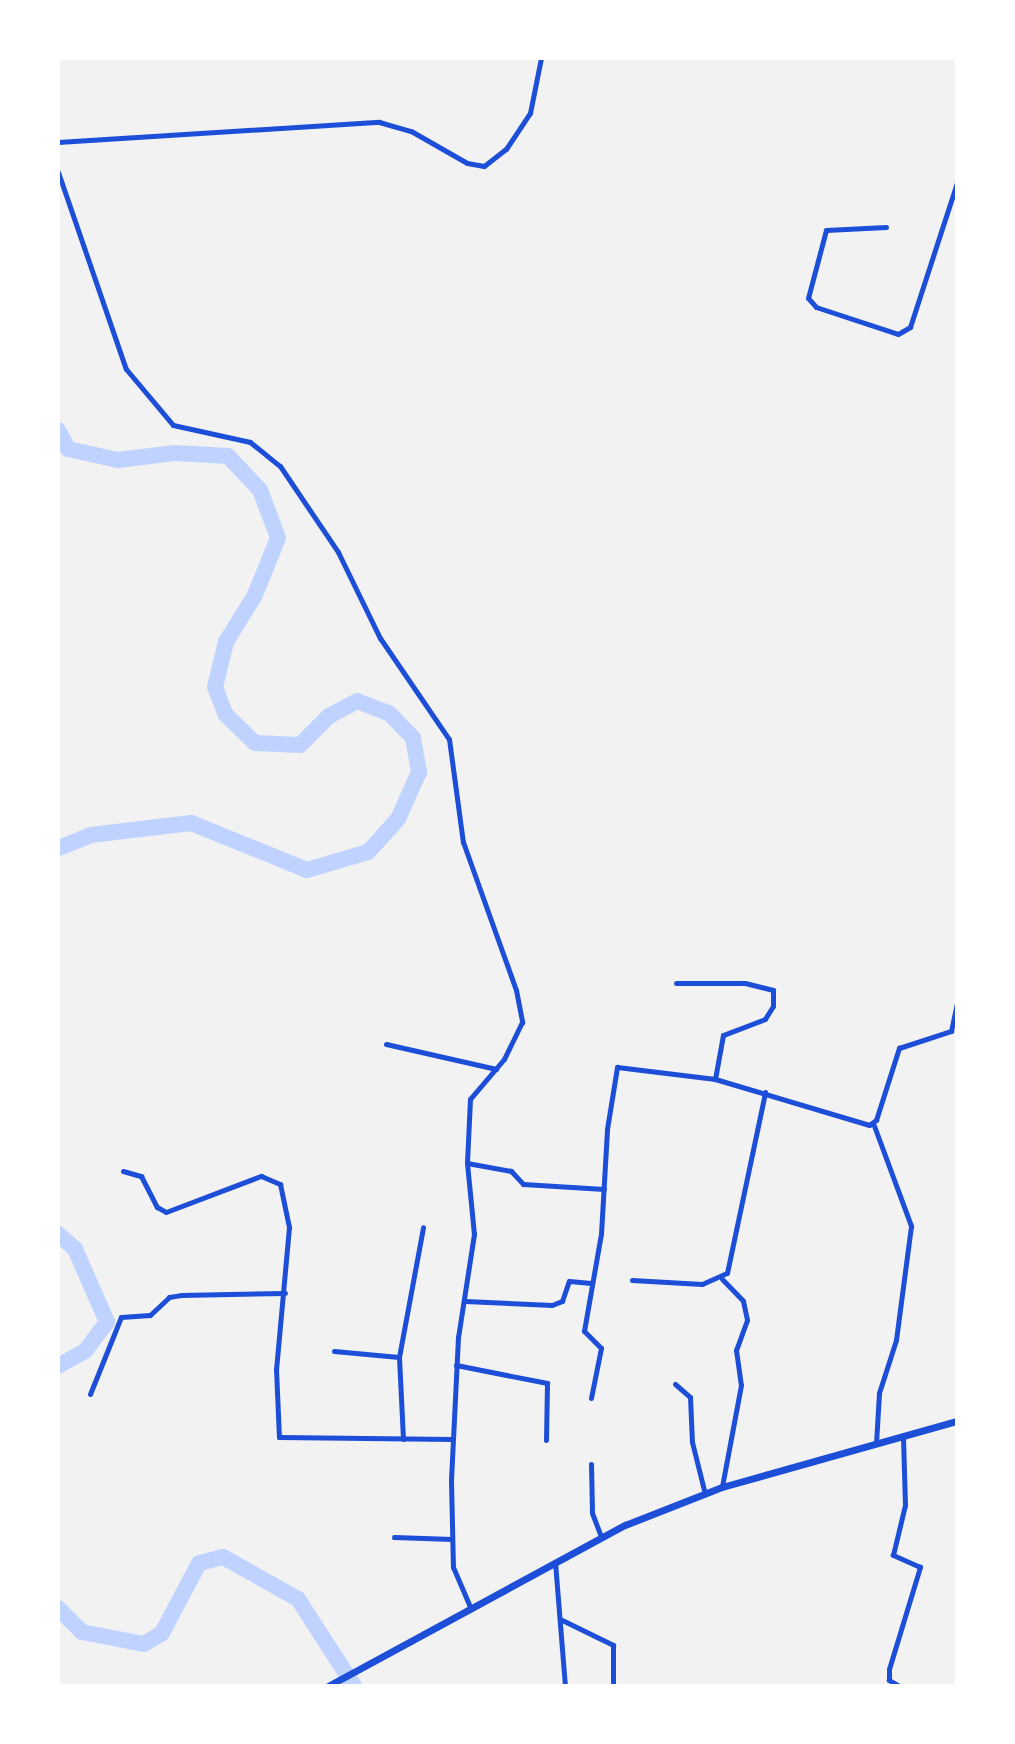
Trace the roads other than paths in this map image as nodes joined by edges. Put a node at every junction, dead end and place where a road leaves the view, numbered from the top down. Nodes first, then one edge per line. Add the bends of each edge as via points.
1 (541, 58) edge
2 (58, 142) edge
3 (58, 172) edge
4 (957, 182) edge
5 (66, 201) junction
6 (58, 204) edge
7 (886, 227) dead end
8 (676, 983) dead end
9 (957, 1002) edge
10 (386, 1044) dead end
11 (497, 1070) junction
12 (715, 1079) junction
13 (765, 1092) junction
14 (873, 1123) junction
15 (467, 1163) junction
16 (123, 1171) dead end
17 (604, 1189) junction
18 (423, 1227) dead end
19 (722, 1279) junction
20 (632, 1280) dead end
21 (591, 1283) junction
22 (285, 1293) junction
23 (465, 1301) junction
24 (334, 1351) dead end
25 (399, 1357) junction
26 (456, 1365) junction
27 (675, 1384) dead end
28 (90, 1394) dead end
29 (591, 1398) dead end
30 (957, 1421) edge
31 (903, 1437) junction
32 (403, 1439) junction
33 (452, 1439) junction
34 (546, 1440) dead end
35 (876, 1444) junction
36 (591, 1464) dead end
37 (722, 1487) junction
38 (705, 1494) junction
39 (601, 1536) junction
40 (394, 1537) dead end
41 (452, 1539) junction
42 (555, 1561) junction
43 (471, 1610) junction
44 (562, 1620) junction
45 (330, 1685) edge
46 (565, 1686) edge
47 (613, 1686) edge
48 (899, 1686) edge

1 - 2 street via 530,113 513,141 484,166 467,163 411,131 379,122
3 - 5 street
4 - 7 street via 910,327 898,334 816,307 808,298 826,230
5 - 6 street
5 - 11 street via 120,357 134,381 173,425 250,442 280,466 338,552 387,649 446,731 463,842 522,1022
8 - 12 street via 745,983 773,990 773,1006 765,1019 723,1035
9 - 14 street via 951,1031 899,1048
10 - 11 street
11 - 15 street via 471,1093
12 - 13 street
12 - 17 street via 617,1067
13 - 14 street
13 - 19 street
14 - 35 street via 911,1226 896,1340 879,1393
15 - 17 street via 511,1171 523,1184
15 - 23 street via 474,1234
16 - 22 street via 141,1176 157,1207 166,1212 261,1176 277,1180 289,1227
17 - 21 street
18 - 25 street
19 - 20 street via 684,1284
19 - 37 street via 743,1301 747,1320 737,1345 741,1385
21 - 23 street via 569,1281 562,1301 552,1305
21 - 29 street via 584,1331 601,1348
22 - 28 street via 181,1295 169,1297 150,1315 121,1317
22 - 32 street via 276,1379 279,1437
23 - 26 street
24 - 25 street
25 - 32 street
26 - 33 street
26 - 34 street via 547,1383
27 - 38 street via 690,1397 692,1442
30 - 31 main road
31 - 35 main road
31 - 48 street via 905,1505 893,1555 920,1567 889,1669 889,1680
32 - 33 street
33 - 41 street
35 - 37 main road
36 - 39 street via 592,1513
37 - 38 main road
38 - 39 main road
39 - 42 main road
40 - 41 street
41 - 43 street via 453,1567
42 - 43 main road
42 - 44 street
43 - 45 main road
44 - 46 street
44 - 47 street via 613,1645

